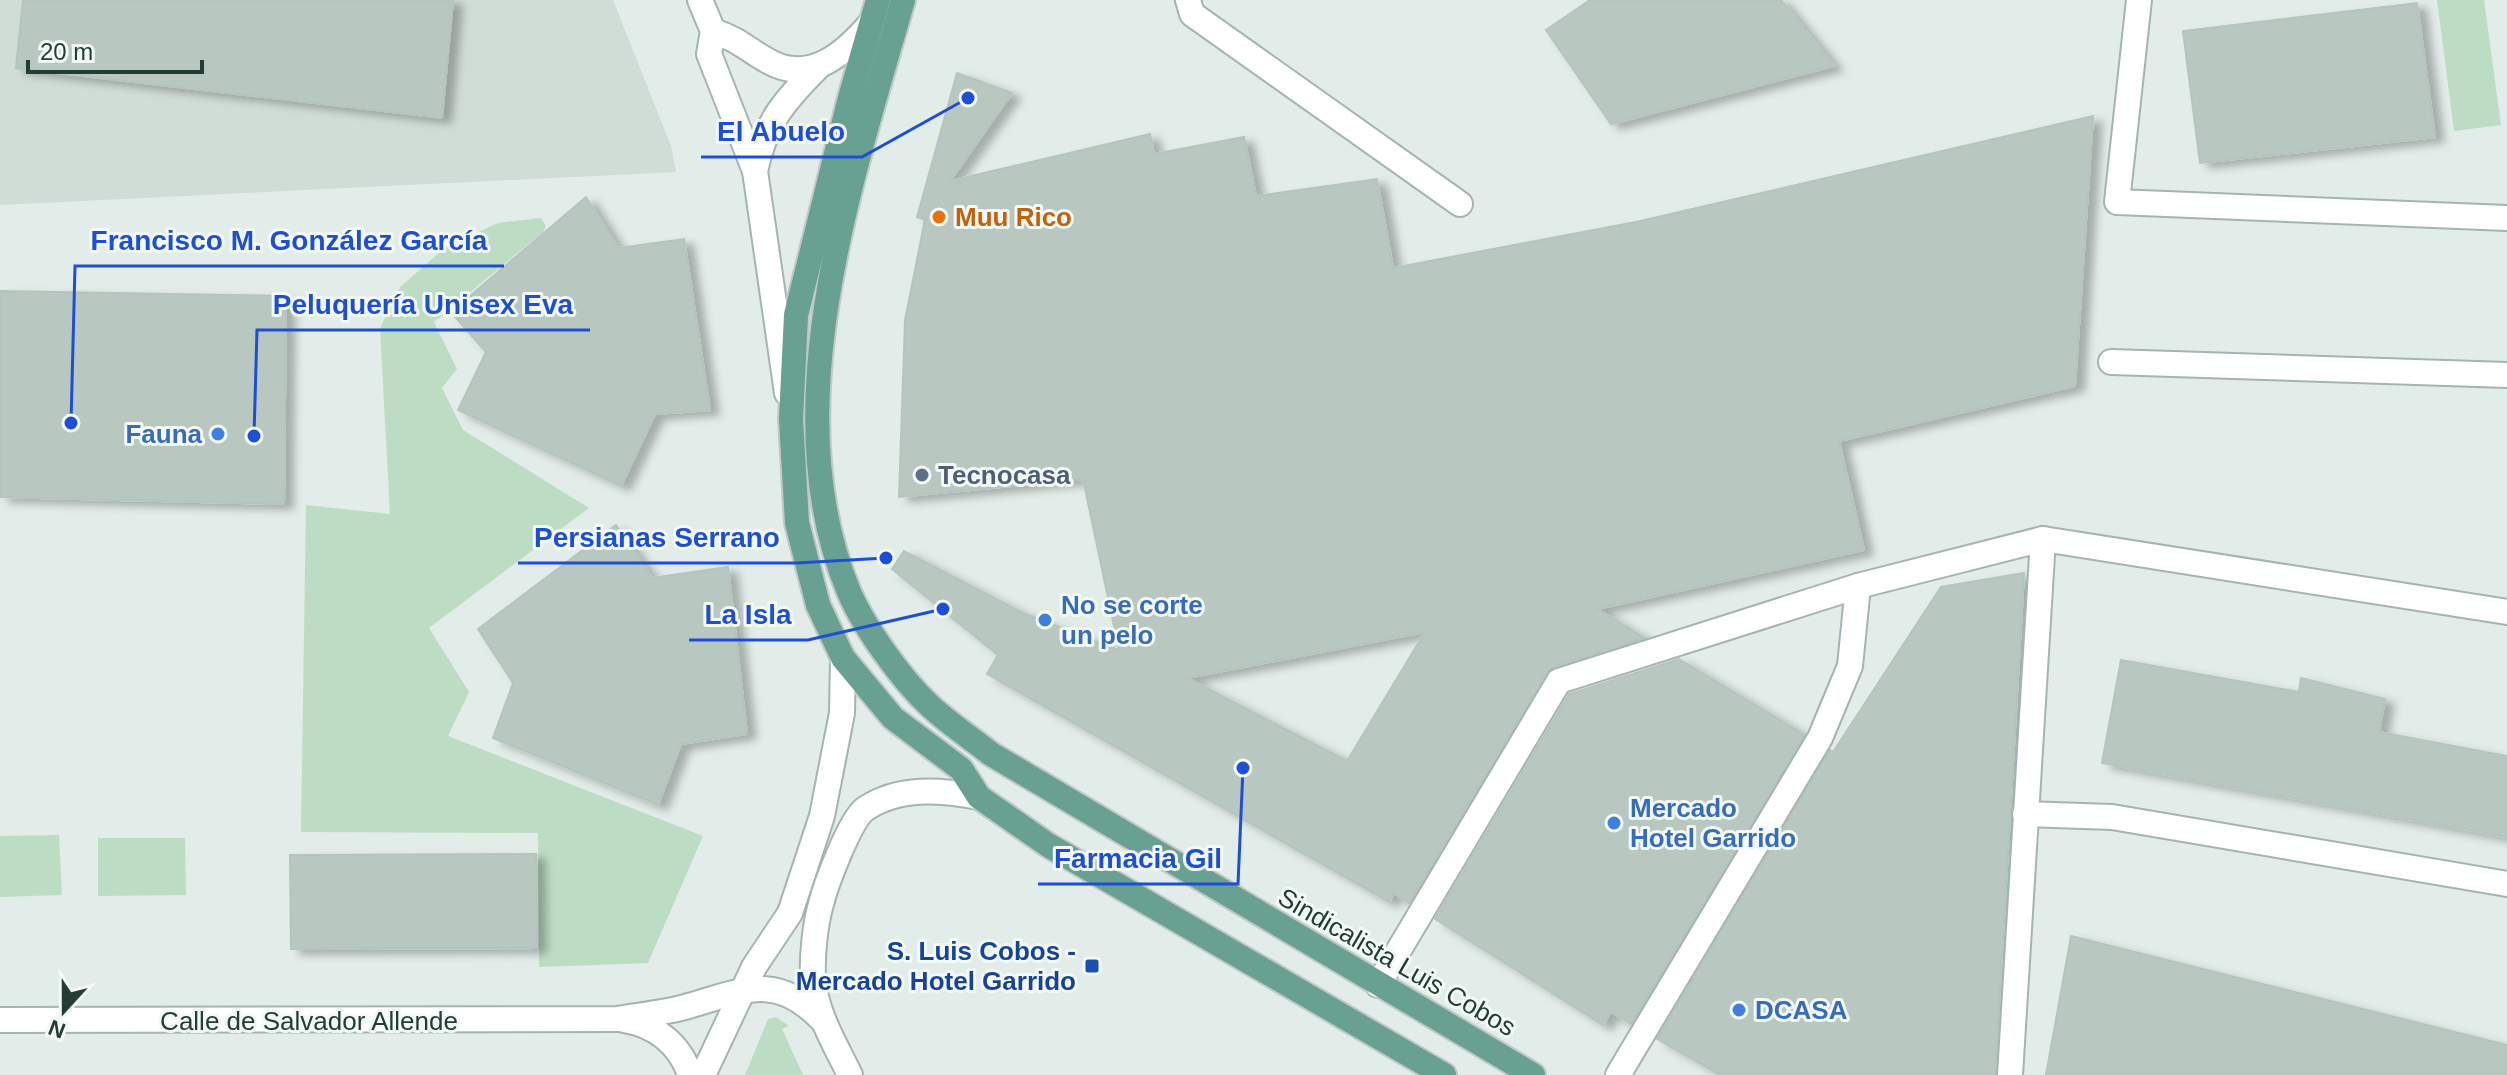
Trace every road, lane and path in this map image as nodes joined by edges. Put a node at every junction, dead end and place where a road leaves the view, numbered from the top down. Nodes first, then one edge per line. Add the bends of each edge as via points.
1 (700, 0) edge
2 (903, 0) edge
3 (2139, 0) edge
4 (1196, 5) edge
5 (875, 12) edge
6 (713, 31) junction
7 (818, 67) junction
8 (755, 171) junction
9 (1460, 204) dead end
10 (2507, 218) edge
11 (2111, 362) dead end
12 (2507, 375) edge
13 (791, 419) junction
14 (2043, 539) junction
15 (1858, 586) junction
16 (2507, 612) edge
17 (843, 658) junction
18 (979, 797) junction
19 (2025, 814) junction
20 (2507, 884) edge
21 (1378, 985) junction
22 (743, 990) junction
23 (617, 1019) junction
24 (0, 1020) edge
25 (822, 1020) junction
26 (690, 1075) edge
27 (703, 1075) edge
28 (850, 1075) edge
29 (1444, 1075) edge
30 (1533, 1075) edge
31 (1618, 1075) edge
32 (2010, 1075) edge

1 - 6 street
2 - 21 main road, Sindicalista Luis Cobos via 857,165 820,362 818,448 825,509 850,593 891,660 928,704 991,754
3 - 10 street via 2117,202
4 - 9 street
5 - 7 street via 848,49
5 - 13 main road via 796,315
6 - 7 street via 741,40 783,68
6 - 8 street via 709,54
7 - 8 street via 790,96 762,138
8 - 13 street
11 - 12 street
13 - 17 main road via 797,523 818,605
14 - 15 street
14 - 16 street
14 - 19 street
15 - 21 street via 1559,681
15 - 31 street via 1850,666 1820,738
17 - 18 main road via 893,718 961,769
17 - 22 street via 842,713 822,816 790,913
18 - 25 street via 926,791 900,794 863,810 821,904 813,978
18 - 29 main road via 1048,845
19 - 20 street via 2112,817
19 - 32 street
21 - 30 main road, Sindicalista Luis Cobos
22 - 23 street, Calle de Salvador Allende
22 - 25 street, Calle de Salvador Allende via 788,992
22 - 27 street
23 - 24 street, Calle de Salvador Allende
23 - 26 street, Calle de Salvador Allende via 661,1034 678,1050
25 - 28 street

